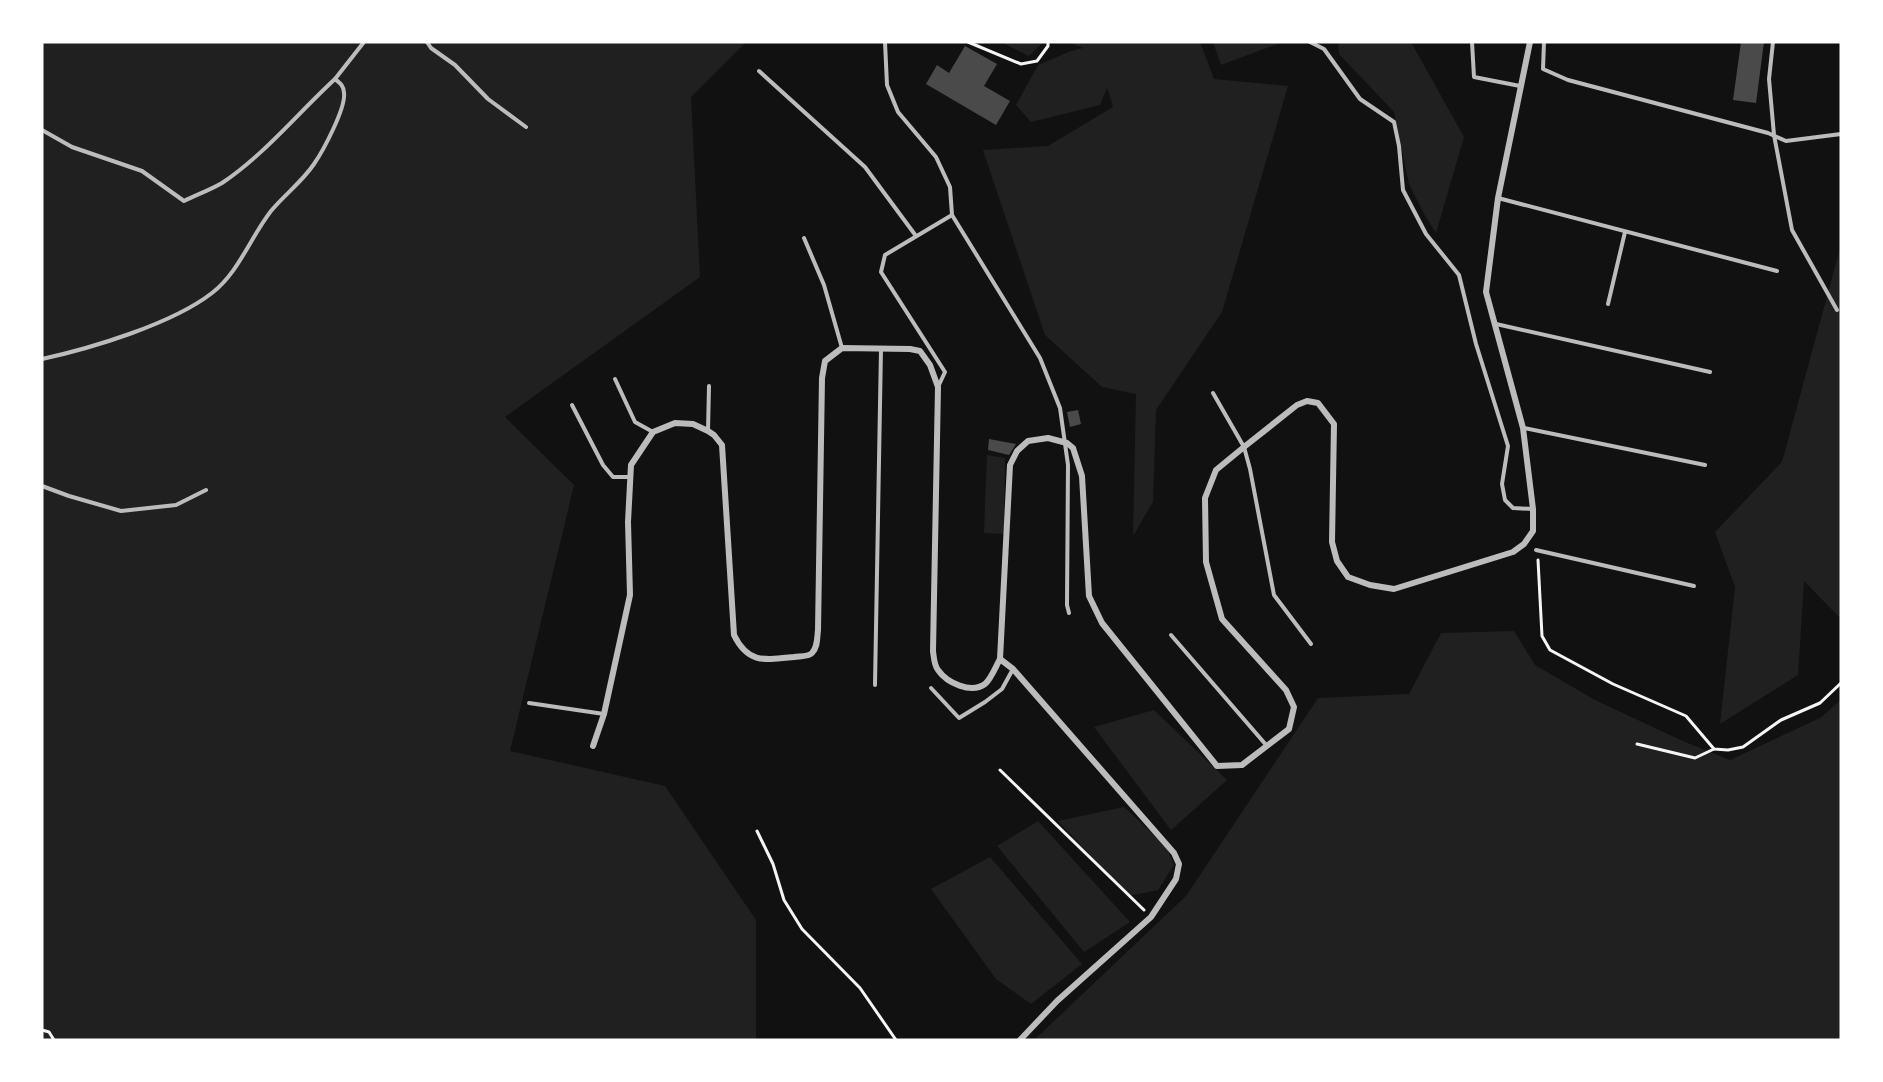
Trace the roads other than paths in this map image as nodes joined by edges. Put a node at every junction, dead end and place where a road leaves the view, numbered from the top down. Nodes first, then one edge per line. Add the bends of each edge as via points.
1 (364, 42) edge
2 (427, 42) edge
3 (885, 42) edge
4 (1310, 42) edge
5 (1472, 42) edge
6 (1530, 42) edge
7 (1544, 42) edge
8 (1773, 42) edge
9 (759, 71) dead end
10 (335, 78) junction
11 (1520, 86) junction
12 (526, 127) dead end
13 (42, 130) edge
14 (1841, 134) edge
15 (1774, 135) junction
16 (1498, 198) junction
17 (952, 215) junction
18 (1625, 232) junction
19 (916, 236) junction
20 (804, 238) dead end
21 (1777, 271) dead end
22 (1608, 304) dead end
23 (1837, 310) dead end
24 (1496, 324) junction
25 (842, 348) junction
26 (881, 349) junction
27 (42, 359) edge
28 (1710, 372) dead end
29 (615, 379) dead end
30 (709, 386) dead end
31 (938, 387) junction
32 (1213, 393) dead end
33 (572, 405) dead end
34 (1523, 428) junction
35 (708, 431) junction
36 (653, 432) junction
37 (1066, 443) junction
38 (1244, 447) junction
39 (1705, 465) dead end
40 (630, 477) junction
41 (42, 486) edge
42 (206, 490) dead end
43 (1533, 509) junction
44 (1536, 550) road end
45 (1694, 586) dead end
46 (1069, 613) dead end
47 (1171, 635) dead end
48 (1311, 644) dead end
49 (1000, 659) junction
50 (1013, 669) junction
51 (875, 685) dead end
52 (931, 688) dead end
53 (529, 703) dead end
54 (604, 714) junction
55 (593, 746) dead end
56 (1267, 746) junction
57 (1020, 1040) edge

1 - 10 lane
2 - 12 lane via 488,99
3 - 17 lane via 888,85 894,103 936,157 950,186
4 - 43 lane via 1324,49 1360,99 1394,122 1403,190 1426,234 1459,275 1508,446 1502,484 1505,500 1513,508
5 - 11 lane via 1474,76
6 - 11 street
7 - 15 lane via 1543,69 1568,80
8 - 15 lane via 1769,79
9 - 19 lane via 865,167
10 - 13 lane via 256,155 221,183 184,201 142,171 72,147
10 - 27 lane via 345,93 341,111 314,165 270,212 229,277 211,294 167,319 75,352
11 - 16 street
14 - 15 lane via 1786,141
15 - 23 lane via 1792,230
16 - 18 lane
16 - 24 street via 1486,292
17 - 19 lane
17 - 37 lane via 1040,358 1060,408
18 - 21 lane
18 - 22 lane
19 - 31 lane via 885,255 881,272 945,372
20 - 25 lane via 824,285
24 - 28 lane
24 - 34 street
25 - 26 street
25 - 35 street via 825,361 822,378 818,630 817,644 807,655 774,659 750,655 734,635 722,445
26 - 31 street via 920,351 930,364
26 - 51 lane
29 - 36 lane via 635,422
30 - 35 lane
31 - 49 street via 935,664 939,672 963,687 978,688 987,683
32 - 38 lane
33 - 40 lane via 603,465 613,477
34 - 39 lane
34 - 43 street
35 - 36 street via 693,424 675,423
36 - 40 street via 631,465
37 - 46 lane
37 - 49 street via 1048,438 1028,441 1010,465
37 - 56 street via 1073,448 1082,476 1089,596 1102,623 1217,766 1242,765
38 - 43 street via 1297,405 1307,401 1318,403 1334,424 1332,542 1337,561 1348,577 1370,585 1394,589 1513,552 1533,531
38 - 48 lane via 1274,596
38 - 56 street via 1216,470 1205,498 1206,562 1222,619 1286,690 1294,707 1289,729
40 - 54 street via 630,595
41 - 42 lane via 121,511 176,505
44 - 45 lane
47 - 56 lane
49 - 50 street
50 - 52 lane via 1002,689 959,718
50 - 57 street via 1174,853 1179,864 1176,879 1151,917 1057,1001
53 - 54 lane
54 - 55 street

